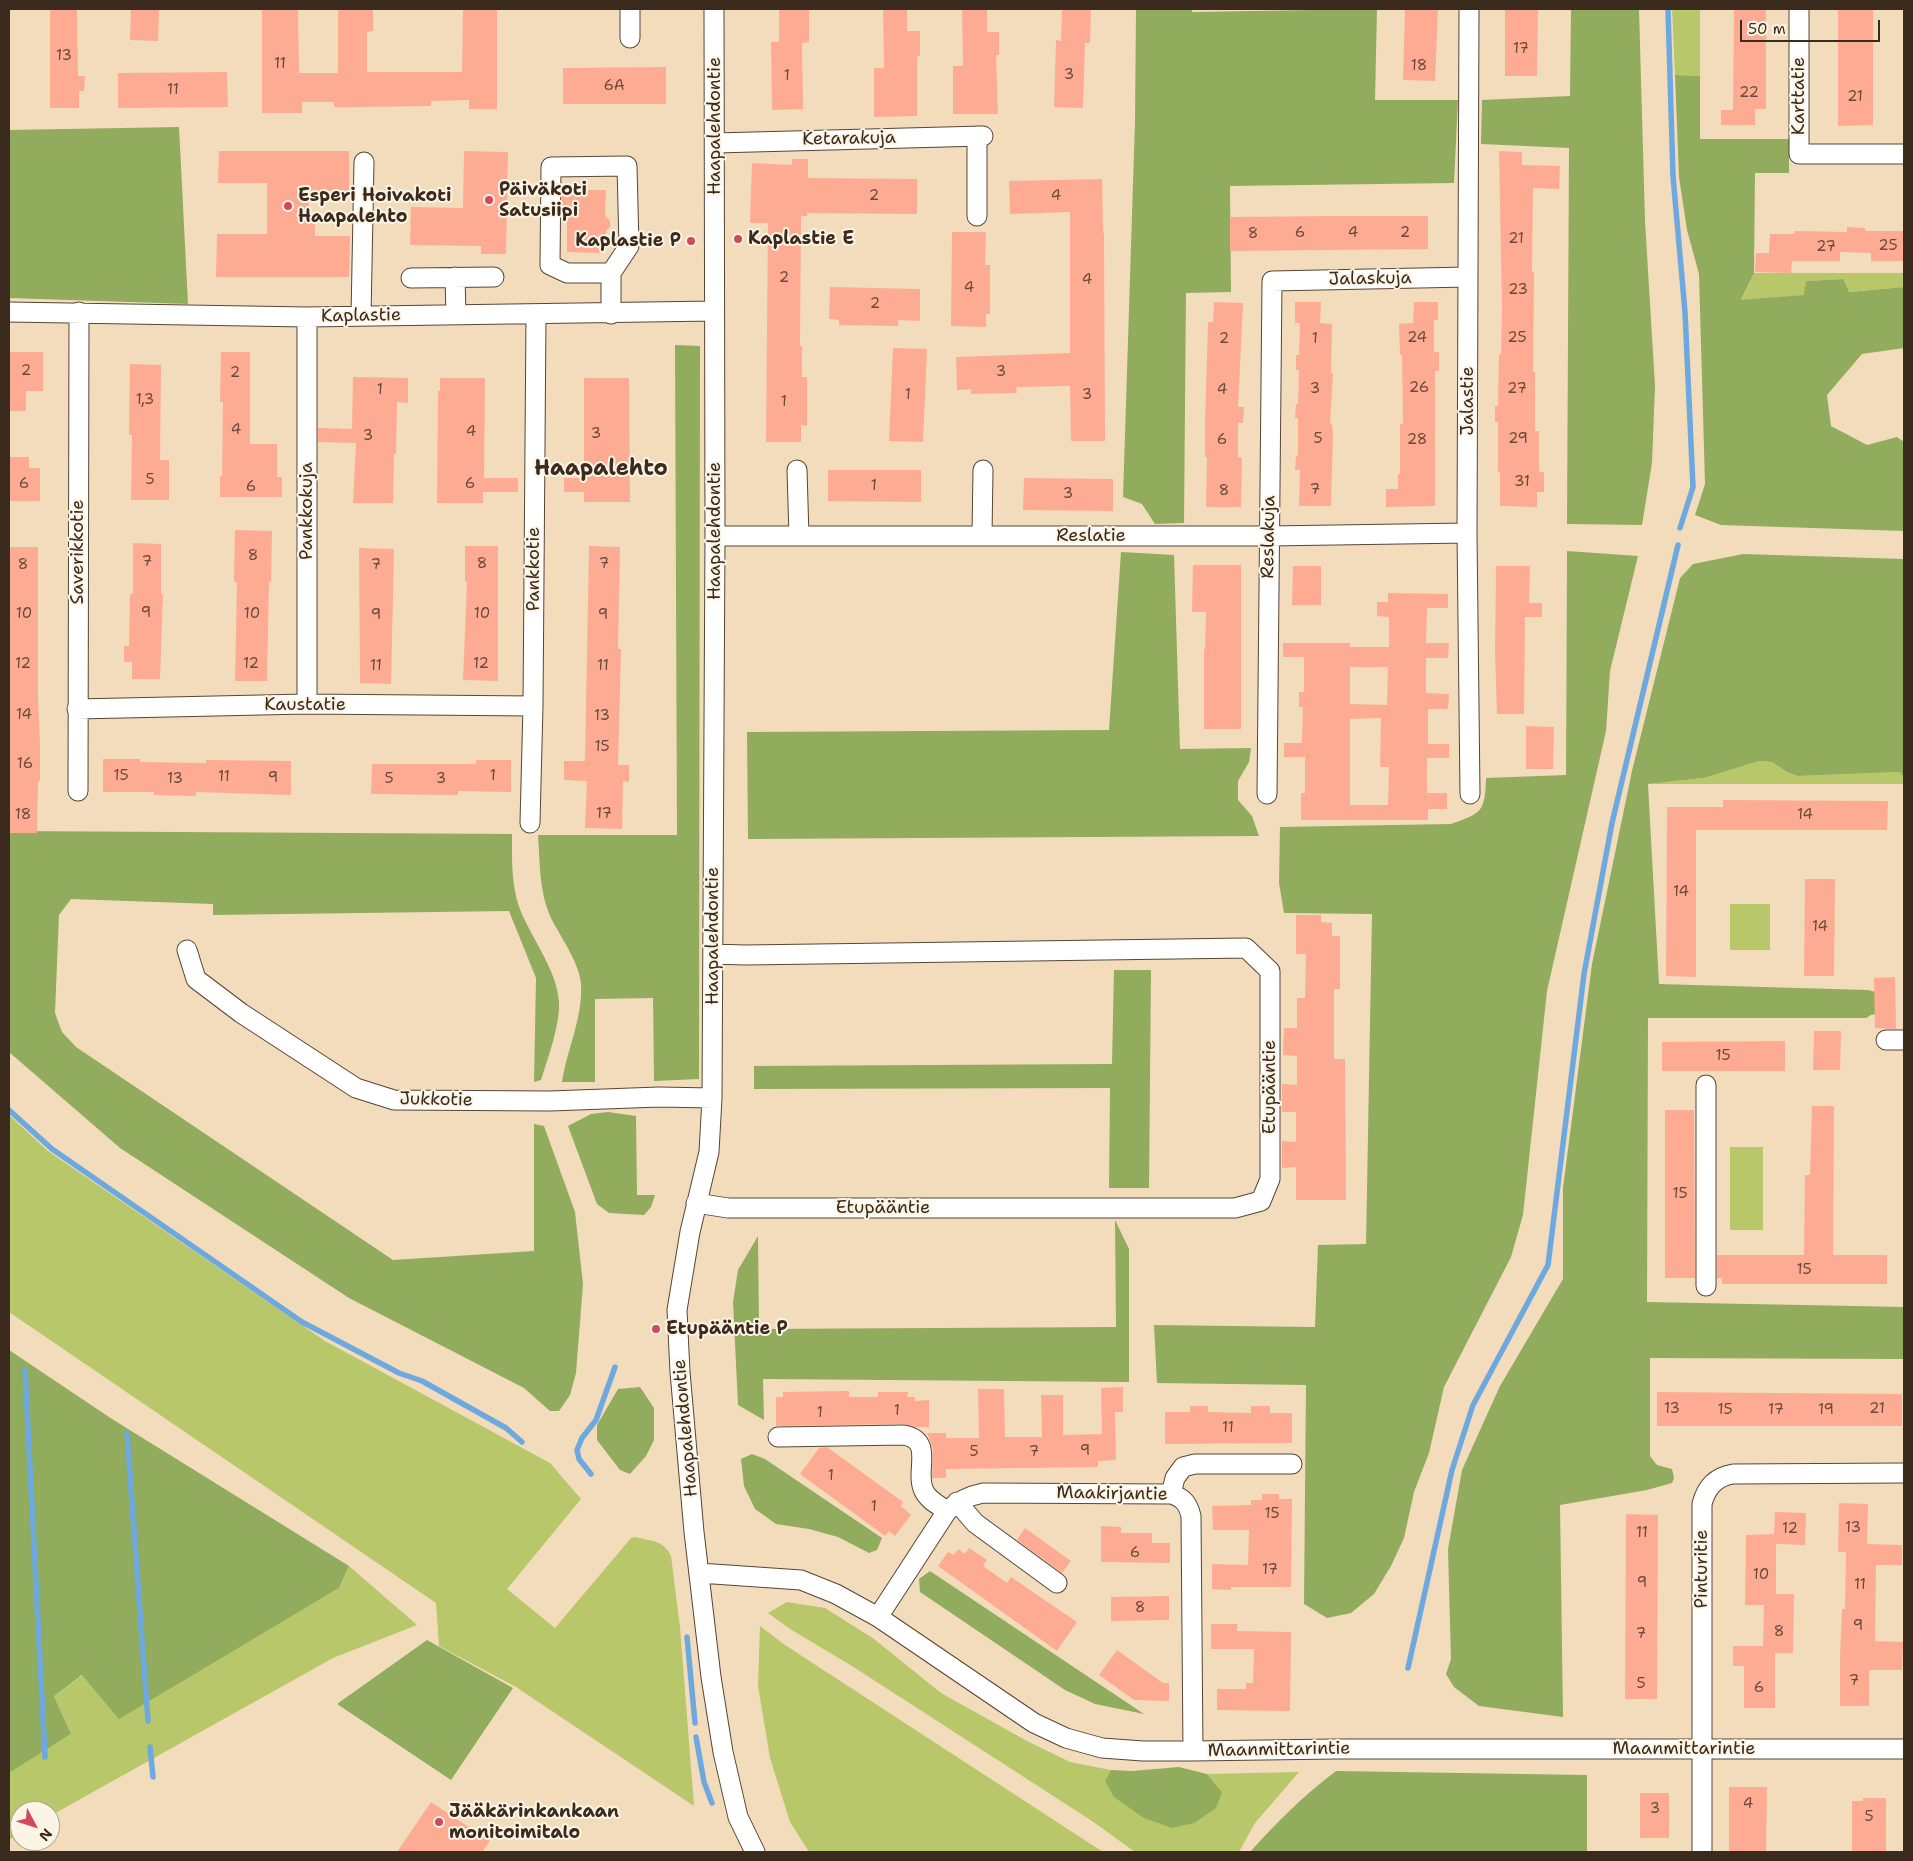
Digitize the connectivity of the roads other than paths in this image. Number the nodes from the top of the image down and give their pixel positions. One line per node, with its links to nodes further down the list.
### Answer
1 (630, 9): 5 (street)
2 (714, 9): 6 (street, Haapalehdontie)
3 (1469, 9): 13 (street, Jalastie)
4 (1800, 9): 7 (street, Karttatie)
5 (630, 38)
6 (715, 143): 9 (street, Ketarakuja); 16 (street, Haapalehdontie)
7 (1904, 154)
8 (364, 162): 22 (street)
9 (977, 216)
10 (611, 273): 10 (street); 20 (street)
11 (455, 277): 12 (street); 14 (street); 21 (street)
12 (494, 277)
13 (1468, 277): 15 (street, Jalaskuja); 26 (street, Jalastie)
14 (411, 278)
15 (1272, 281): 30 (street, Reslakuja)
16 (714, 311): 20 (street, Kaplastie); 27 (street, Haapalehdontie)
17 (9, 312): 18 (street, Kaplastie)
18 (79, 312): 23 (street, Kaplastie); 33 (street, Saverikkotie)
19 (536, 314): 20 (street, Kaplastie); 21 (street, Kaplastie); 32 (street, Pankkotie)
20 (611, 314)
21 (456, 315): 22 (street, Kaplastie)
22 (361, 316): 23 (street, Kaplastie)
23 (307, 317): 31 (street, Pankkokuja)
24 (797, 470): 28 (street)
25 (984, 470): 29 (street)
26 (1467, 533): 30 (street, Reslatie); 36 (street, Jalastie)
27 (715, 536): 28 (street, Reslatie); 39 (street, Haapalehdontie)
28 (799, 536): 29 (street, Reslatie)
29 (982, 536): 30 (street, Reslatie)
30 (1269, 536): 35 (street, Reslakuja)
31 (307, 704): 32 (street, Kaustatie); 33 (street, Kaustatie)
32 (533, 706): 37 (street, Pankkotie)
33 (77, 709): 34 (street, Saverikkotie)
34 (78, 791)
35 (1267, 794)
36 (1470, 794)
37 (530, 823)
38 (186, 950): 41 (street, Jukkotie)
39 (713, 954): 41 (street, Haapalehdontie); 42 (street, Etupääntie)
40 (1706, 1086): 43 (street)
41 (712, 1098): 42 (street, Haapalehdontie)
42 (696, 1203): 49 (street, Haapalehdontie)
43 (1706, 1286)
44 (778, 1437): 48 (street)
45 (1292, 1464): 47 (street)
46 (1904, 1473): 52 (street, Pinturitie)
47 (1172, 1494): 48 (street, Maakirjantie); 54 (street, Maakirjantie)
48 (952, 1507): 50 (street); 51 (street)
49 (699, 1573): 51 (street, Maanmittarintie); 55 (street, Haapalehdontie)
50 (1057, 1583)
51 (878, 1617): 54 (street, Maanmittarintie)
52 (1703, 1749): 53 (street, Maanmittarintie); 54 (street, Maanmittarintie); 56 (street, Pinturitie)
53 (1904, 1750)
54 (1193, 1751)
55 (754, 1852)
56 (1702, 1852)

